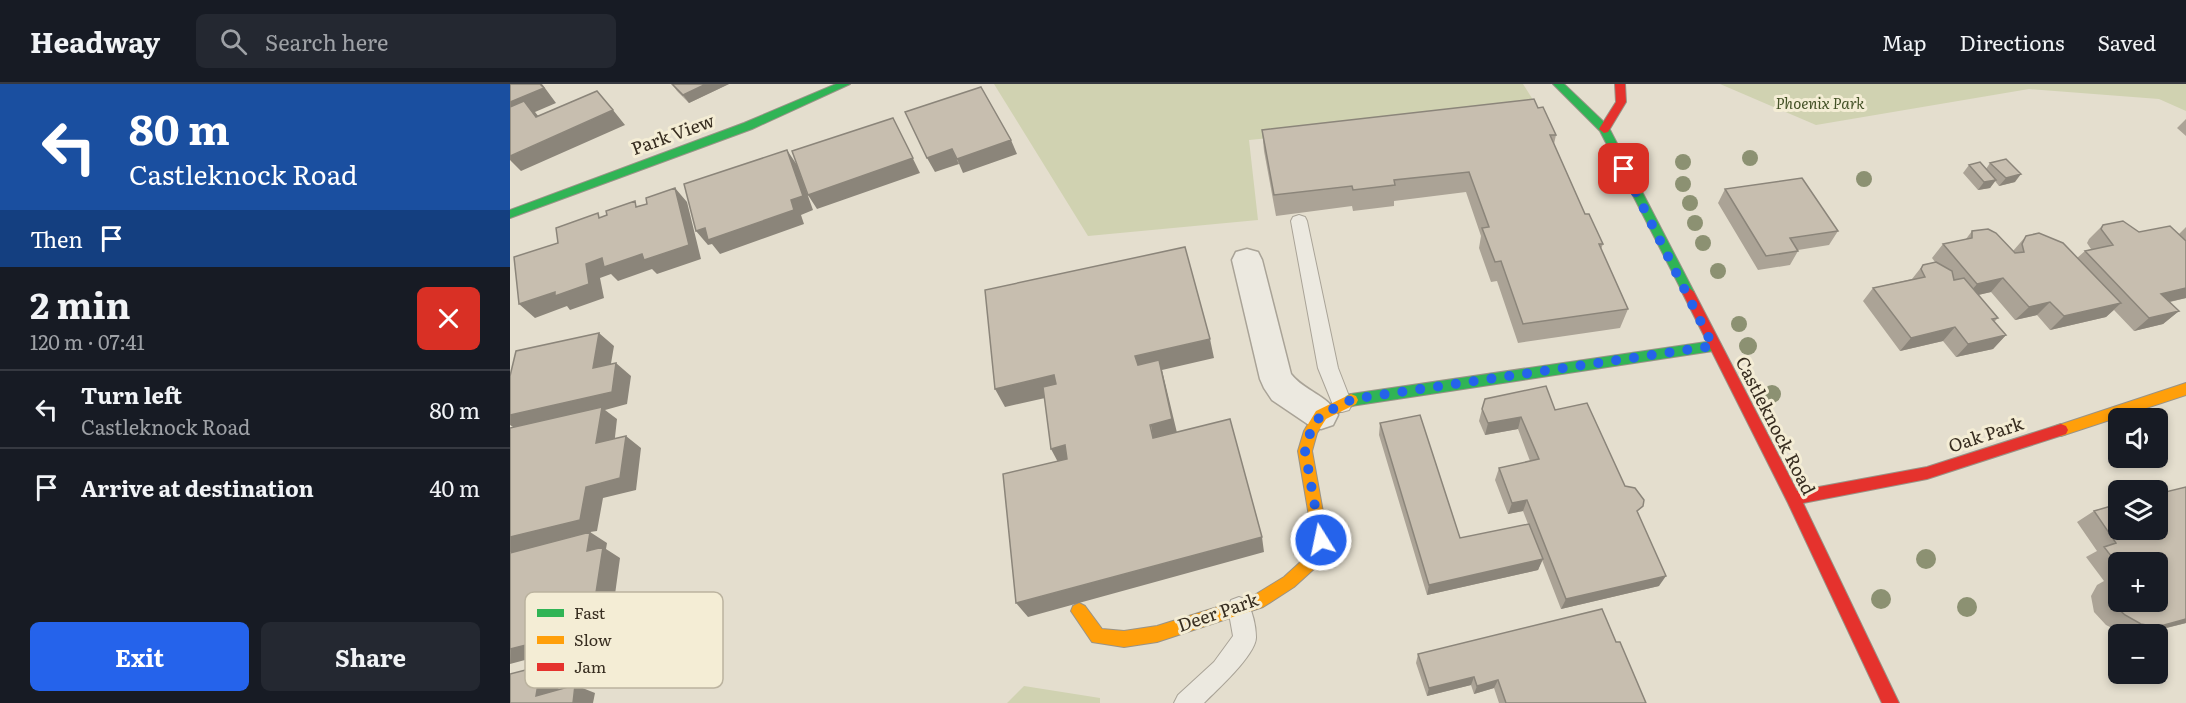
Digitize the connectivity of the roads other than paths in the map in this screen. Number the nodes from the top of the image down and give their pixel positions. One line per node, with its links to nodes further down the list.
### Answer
1 (846, 84): 5 (street, Park View)
2 (1558, 84): 4 (street, Castleknock Road)
3 (1620, 84): 4 (street)
4 (1604, 129): 8 (street, Castleknock Road)
5 (510, 214)
6 (1299, 221): 10 (lane)
7 (1247, 260): 10 (street)
8 (1713, 346): 10 (street); 11 (street, Castleknock Road)
9 (2186, 389): 11 (street, Oak Park)
10 (1332, 410): 12 (street, Deer Park)
11 (1793, 498): 15 (street, Castleknock Road)
12 (1239, 608): 13 (street, Deer Park); 14 (lane)
13 (1079, 612)
14 (1186, 703)
15 (1892, 703)

